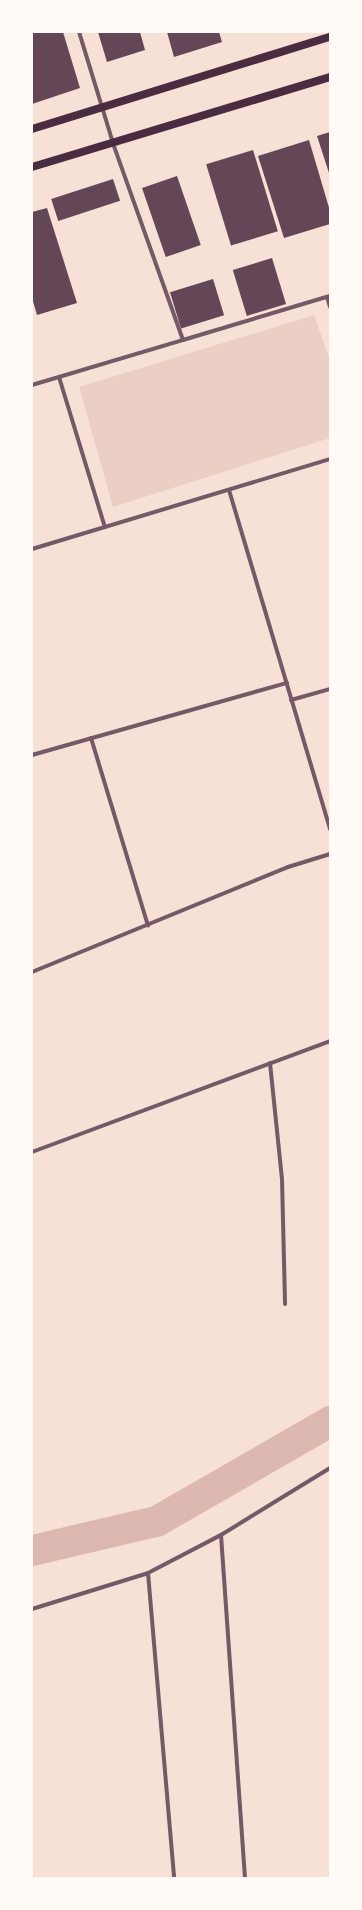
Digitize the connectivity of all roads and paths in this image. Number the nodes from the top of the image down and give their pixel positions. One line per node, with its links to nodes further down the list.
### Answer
1 (79, 32): 4 (street)
2 (330, 37): 4 (main road)
3 (330, 77): 6 (main road)
4 (102, 107): 5 (main road); 6 (street)
5 (32, 128)
6 (112, 143): 7 (main road); 10 (street)
7 (32, 167)
8 (329, 297): 9 (street); 10 (street)
9 (330, 307)
10 (183, 340): 11 (street)
11 (59, 377): 12 (street); 15 (street)
12 (32, 385)
13 (330, 459): 14 (street)
14 (229, 490): 15 (street); 17 (street)
15 (105, 527): 16 (street)
16 (32, 549)
17 (287, 683): 19 (street); 20 (street)
18 (330, 689): 19 (street)
19 (291, 700): 22 (street)
20 (91, 738): 21 (street); 24 (street)
21 (32, 755)
22 (330, 829)
23 (330, 854): 24 (street)
24 (148, 926): 25 (street)
25 (32, 972)
26 (330, 1041): 27 (street)
27 (270, 1063): 28 (street); 29 (street)
28 (32, 1152)
29 (285, 1304)
30 (330, 1468): 31 (street)
31 (221, 1535): 32 (street); 35 (street)
32 (148, 1573): 33 (street); 34 (street)
33 (32, 1608)
34 (174, 1878)
35 (245, 1878)

